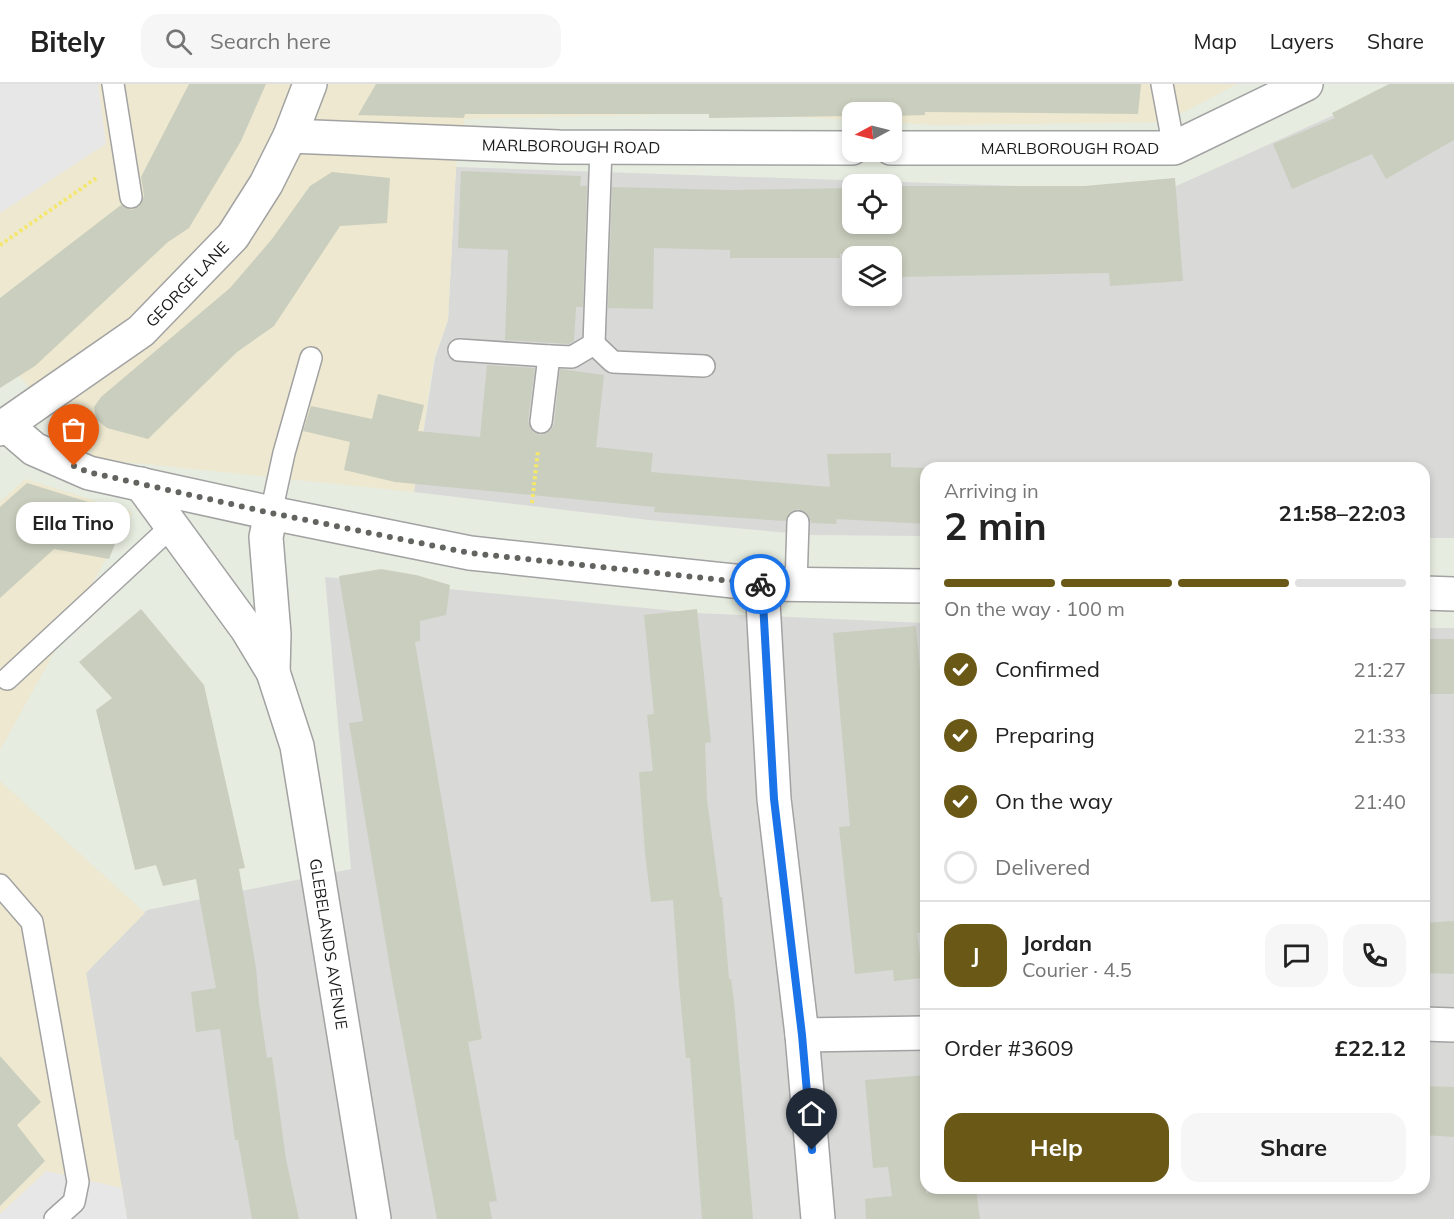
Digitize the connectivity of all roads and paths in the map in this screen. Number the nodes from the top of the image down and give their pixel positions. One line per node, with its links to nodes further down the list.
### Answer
1 (113, 84): 10 (lane)
2 (310, 84): 5 (street, GEORGE LANE)
3 (1162, 84): 9 (lane)
4 (1306, 84): 9 (street, MARLBOROUGH ROAD)
5 (290, 136): 6 (street, MARLBOROUGH ROAD); 19 (street, GEORGE LANE)
6 (601, 148): 7 (street, MARLBOROUGH ROAD); 13 (lane)
7 (842, 148)
8 (902, 148): 9 (street, MARLBOROUGH ROAD)
9 (1174, 148)
10 (124, 159): 11 (lane); 12 (path)
11 (131, 197)
12 (0, 244)
13 (594, 345): 15 (lane); 17 (lane)
14 (459, 350): 15 (lane)
15 (549, 356): 18 (lane)
16 (311, 357): 22 (lane)
17 (704, 366)
18 (541, 422): 21 (path)
19 (3, 427): 20 (street)
20 (141, 484): 22 (street); 24 (street, GLEBELANDS AVENUE)
21 (532, 503)
22 (271, 513): 25 (street); 30 (street, GLEBELANDS AVENUE)
23 (798, 522): 26 (lane)
24 (173, 525): 30 (street, GLEBELANDS AVENUE); 31 (lane)
25 (762, 584): 26 (street); 36 (street)
26 (796, 585): 27 (street)
27 (920, 586)
28 (1430, 593): 29 (street)
29 (1454, 594)
30 (273, 672): 38 (street, GLEBELANDS AVENUE)
31 (7, 679)
32 (0, 885): 37 (lane)
33 (1430, 1024): 34 (street)
34 (1454, 1025)
35 (920, 1033): 36 (street)
36 (802, 1035): 39 (street)
37 (55, 1219)
38 (374, 1219)
39 (818, 1219)

